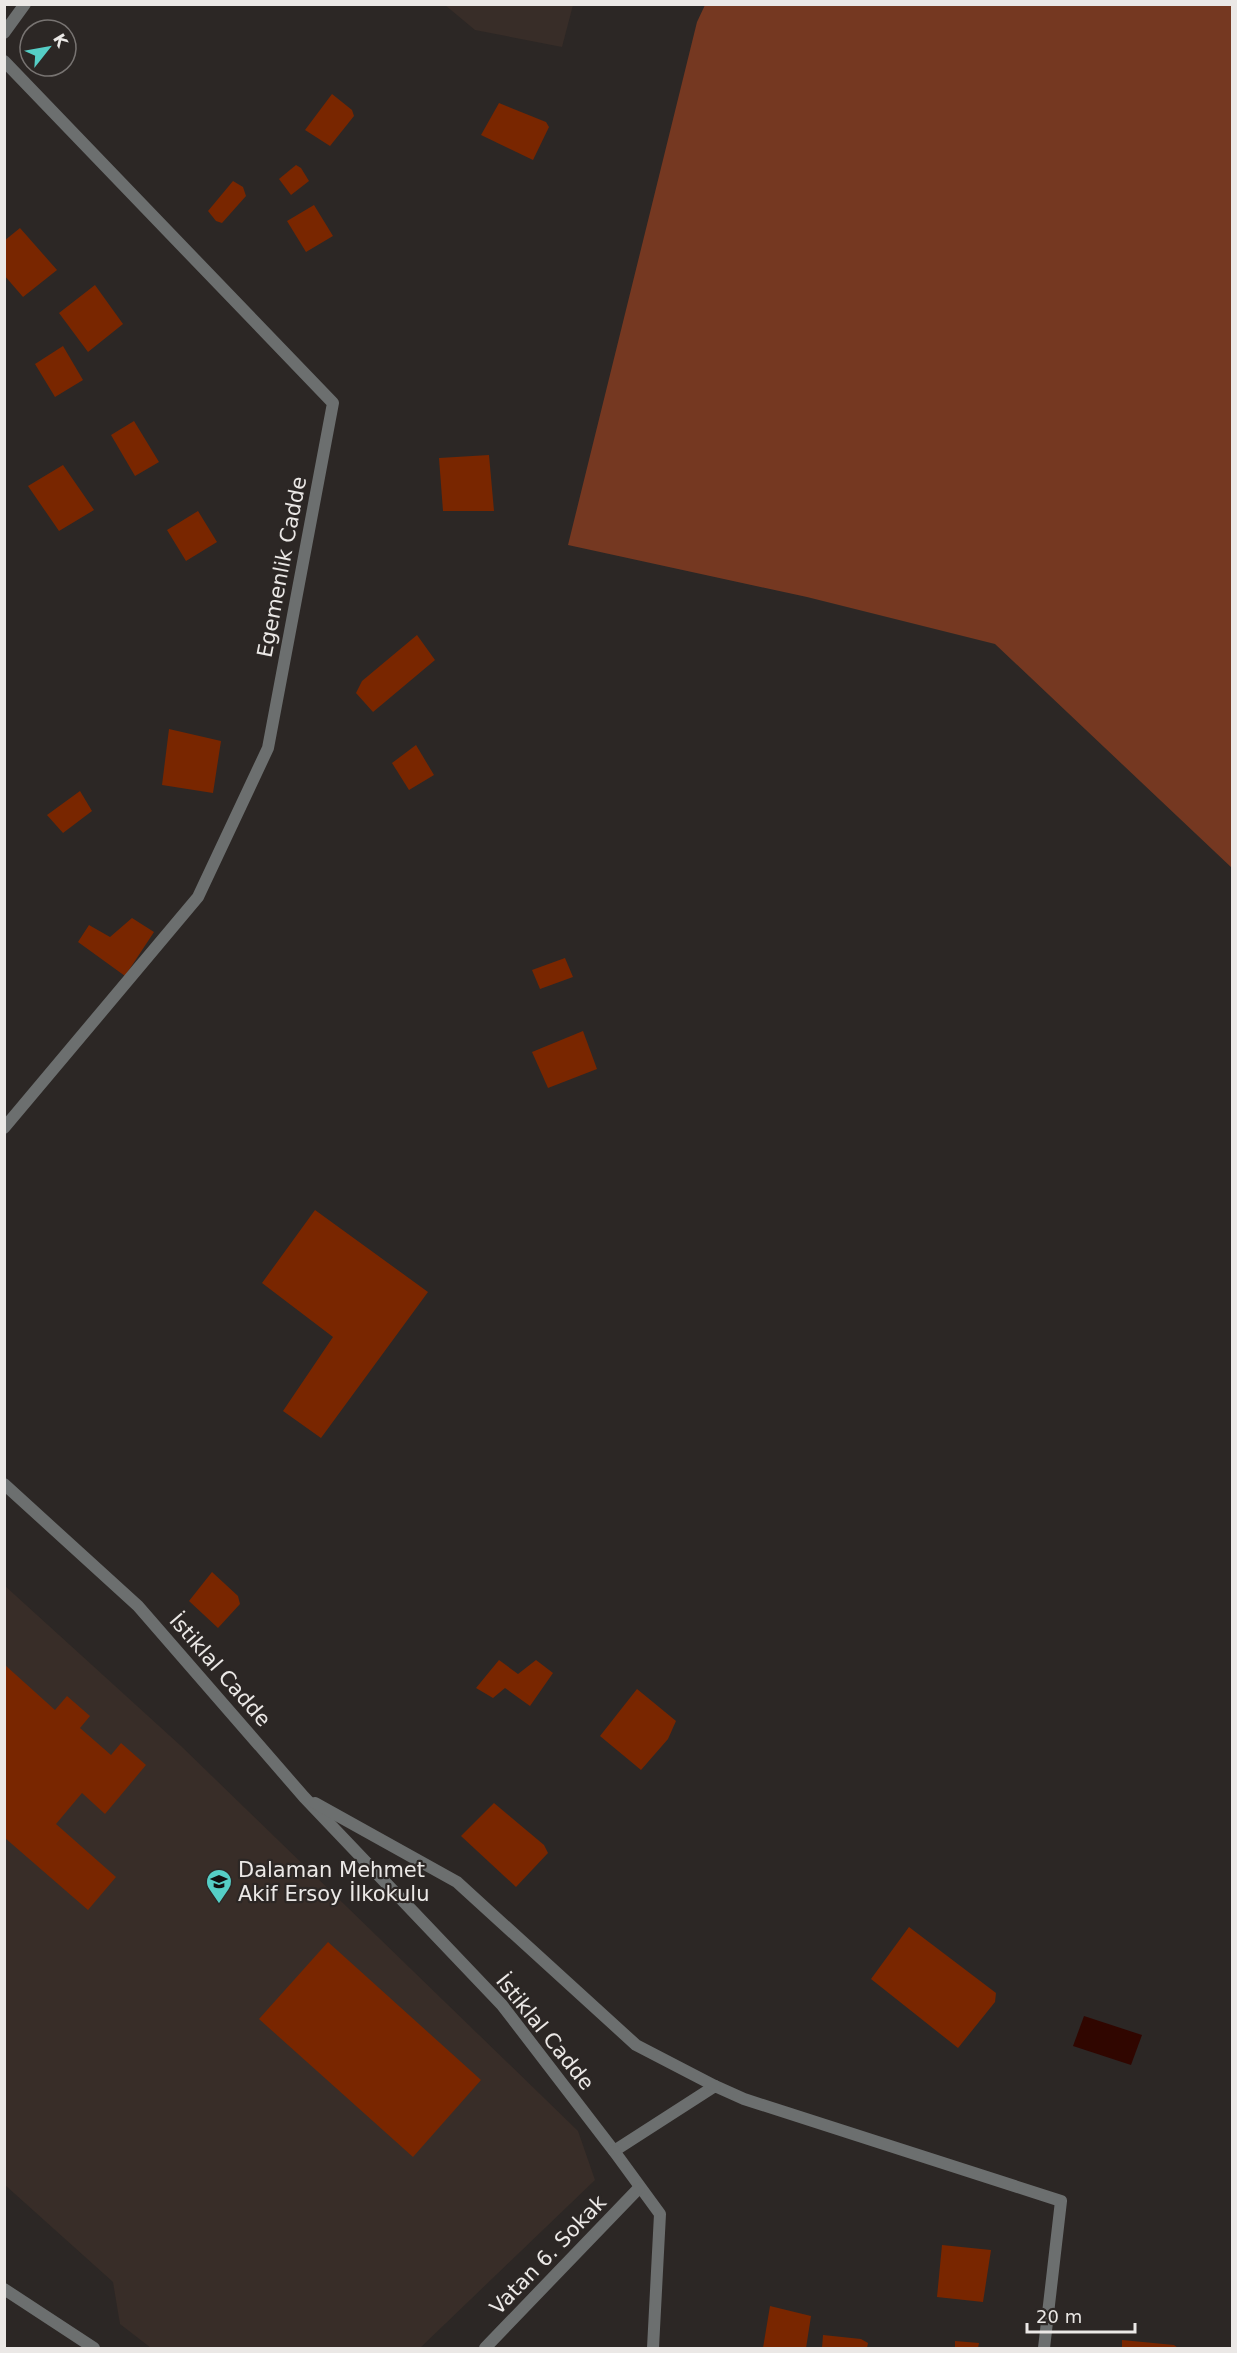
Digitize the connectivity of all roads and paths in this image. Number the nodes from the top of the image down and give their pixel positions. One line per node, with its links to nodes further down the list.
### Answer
1 (25, 4): 2 (street)
2 (4, 33)
3 (4, 61): 4 (street, Egemenlik Cadde)
4 (4, 1128)
5 (4, 1484): 6 (street, İstiklal Cadde)
6 (304, 1797): 7 (street); 8 (street, İstiklal Cadde)
7 (715, 2086): 8 (street); 14 (street)
8 (614, 2151): 9 (street, İstiklal Cadde)
9 (639, 2188): 12 (street, Vatan 6. Sokak); 13 (street, İstiklal Cadde)
10 (4, 2289): 11 (street)
11 (94, 2349)
12 (485, 2349)
13 (653, 2349)
14 (1044, 2349)

